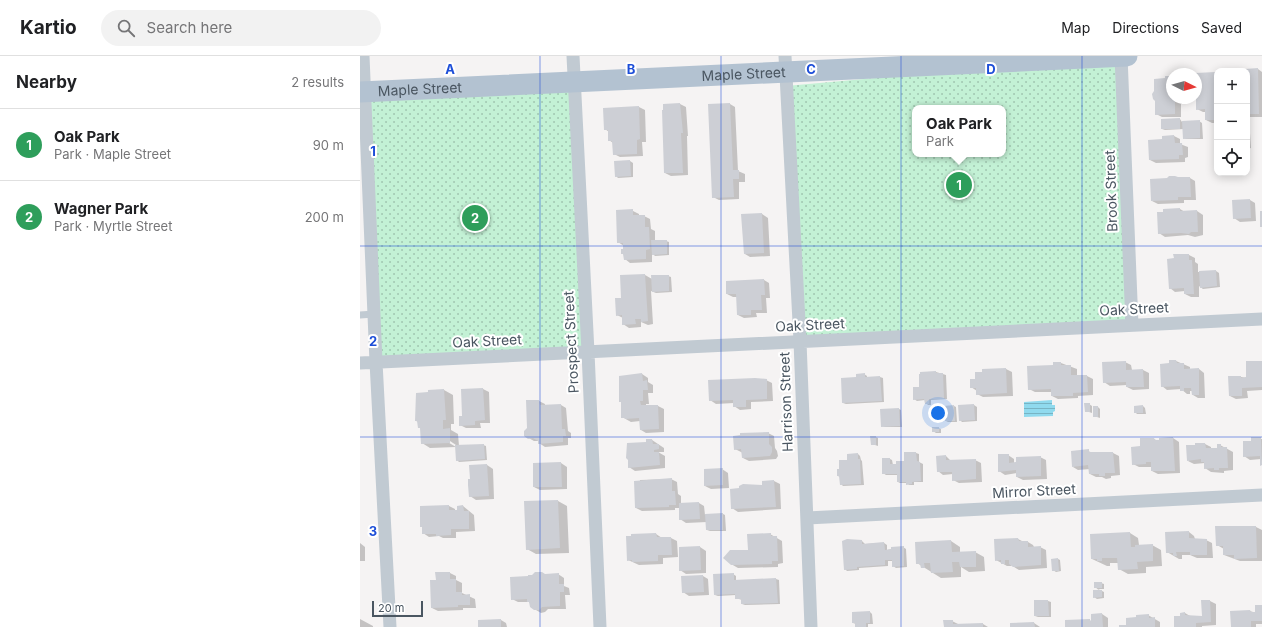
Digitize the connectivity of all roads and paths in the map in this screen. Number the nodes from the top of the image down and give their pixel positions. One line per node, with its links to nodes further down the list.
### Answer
1 (364, 56): 7 (street)
2 (573, 56): 6 (street, Prospect Street)
3 (1121, 56): 4 (main road, Maple Street); 5 (main road, Maple Street); 11 (street, Brook Street)
4 (1127, 56)
5 (785, 64): 6 (main road, Maple Street); 12 (street, Harrison Street)
6 (575, 82): 7 (main road, Maple Street); 13 (street, Prospect Street)
7 (362, 92): 8 (street)
8 (374, 314): 9 (lane); 14 (street)
9 (360, 315)
10 (1262, 319): 11 (street, Oak Street)
11 (1132, 325): 12 (street, Oak Street)
12 (800, 341): 13 (street, Oak Street); 17 (street, Harrison Street)
13 (588, 352): 14 (street, Oak Street); 19 (street, Prospect Street)
14 (376, 362): 15 (street, Oak Street); 18 (street)
15 (360, 363)
16 (1262, 495): 17 (street, Mirror Street)
17 (807, 518): 20 (street, Harrison Street)
18 (390, 627)
19 (600, 627)
20 (811, 627)

